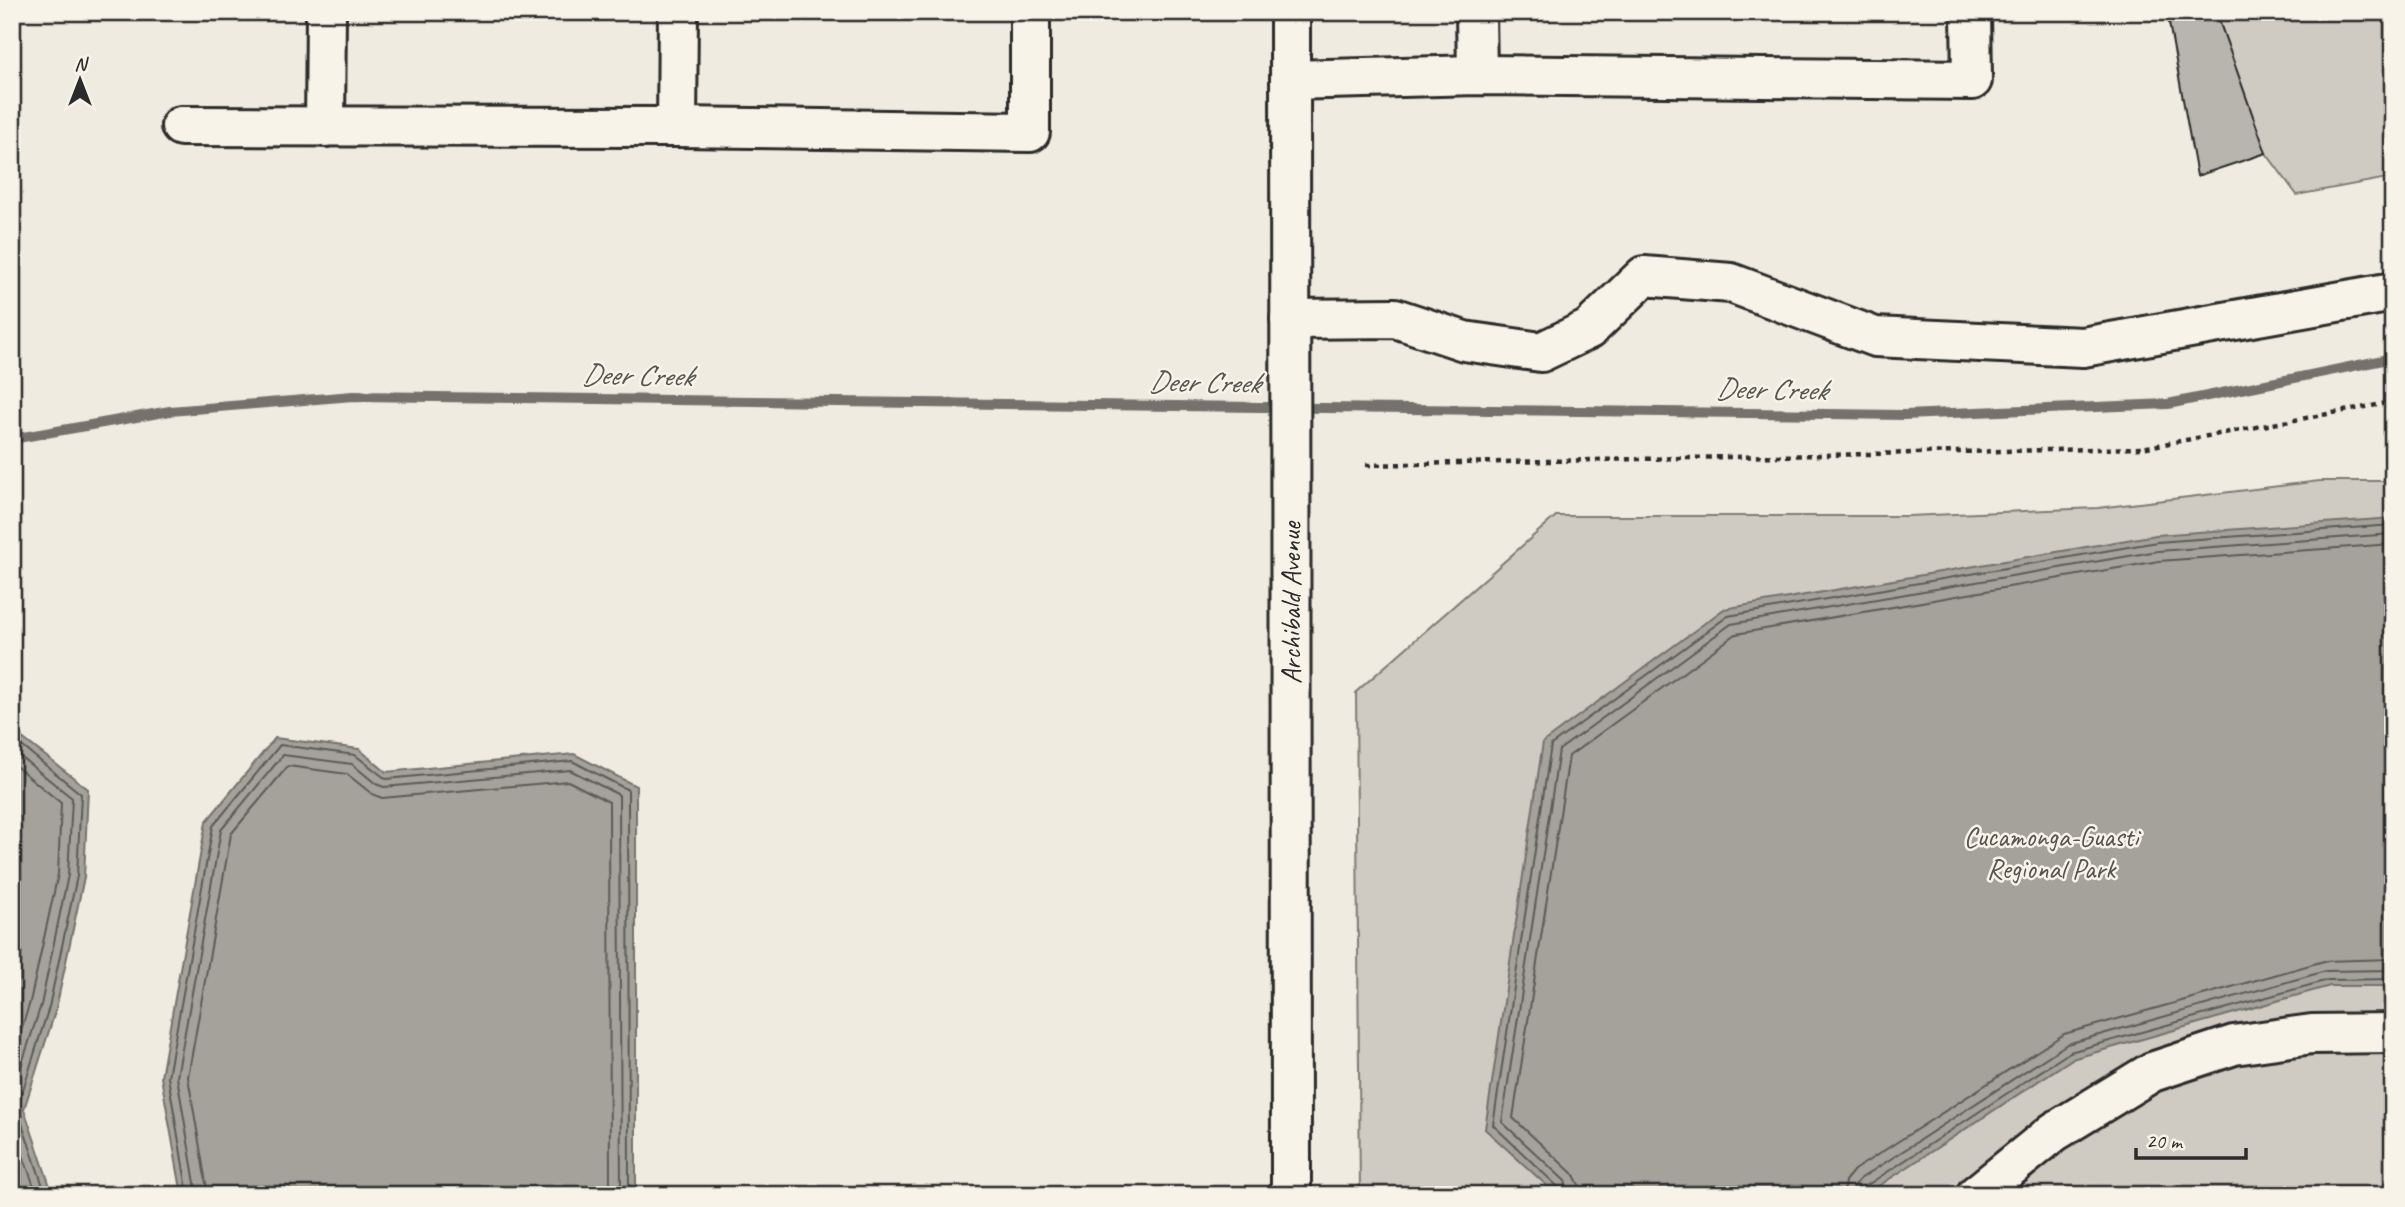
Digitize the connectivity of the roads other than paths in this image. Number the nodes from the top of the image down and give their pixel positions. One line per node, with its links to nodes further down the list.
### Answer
1 (327, 12): 10 (main road)
2 (678, 12): 11 (main road)
3 (1030, 12): 11 (main road)
4 (1290, 12): 8 (main road, Archibald Avenue)
5 (1476, 12): 7 (main road)
6 (1972, 12): 7 (main road)
7 (1477, 75): 8 (main road)
8 (1290, 80): 13 (main road, Archibald Avenue)
9 (181, 126): 10 (main road)
10 (326, 127): 11 (main road)
11 (677, 127)
12 (2393, 292): 13 (main road)
13 (1290, 319): 15 (main road, Archibald Avenue)
14 (2393, 1033): 16 (main road)
15 (1291, 1195)
16 (1976, 1195)

